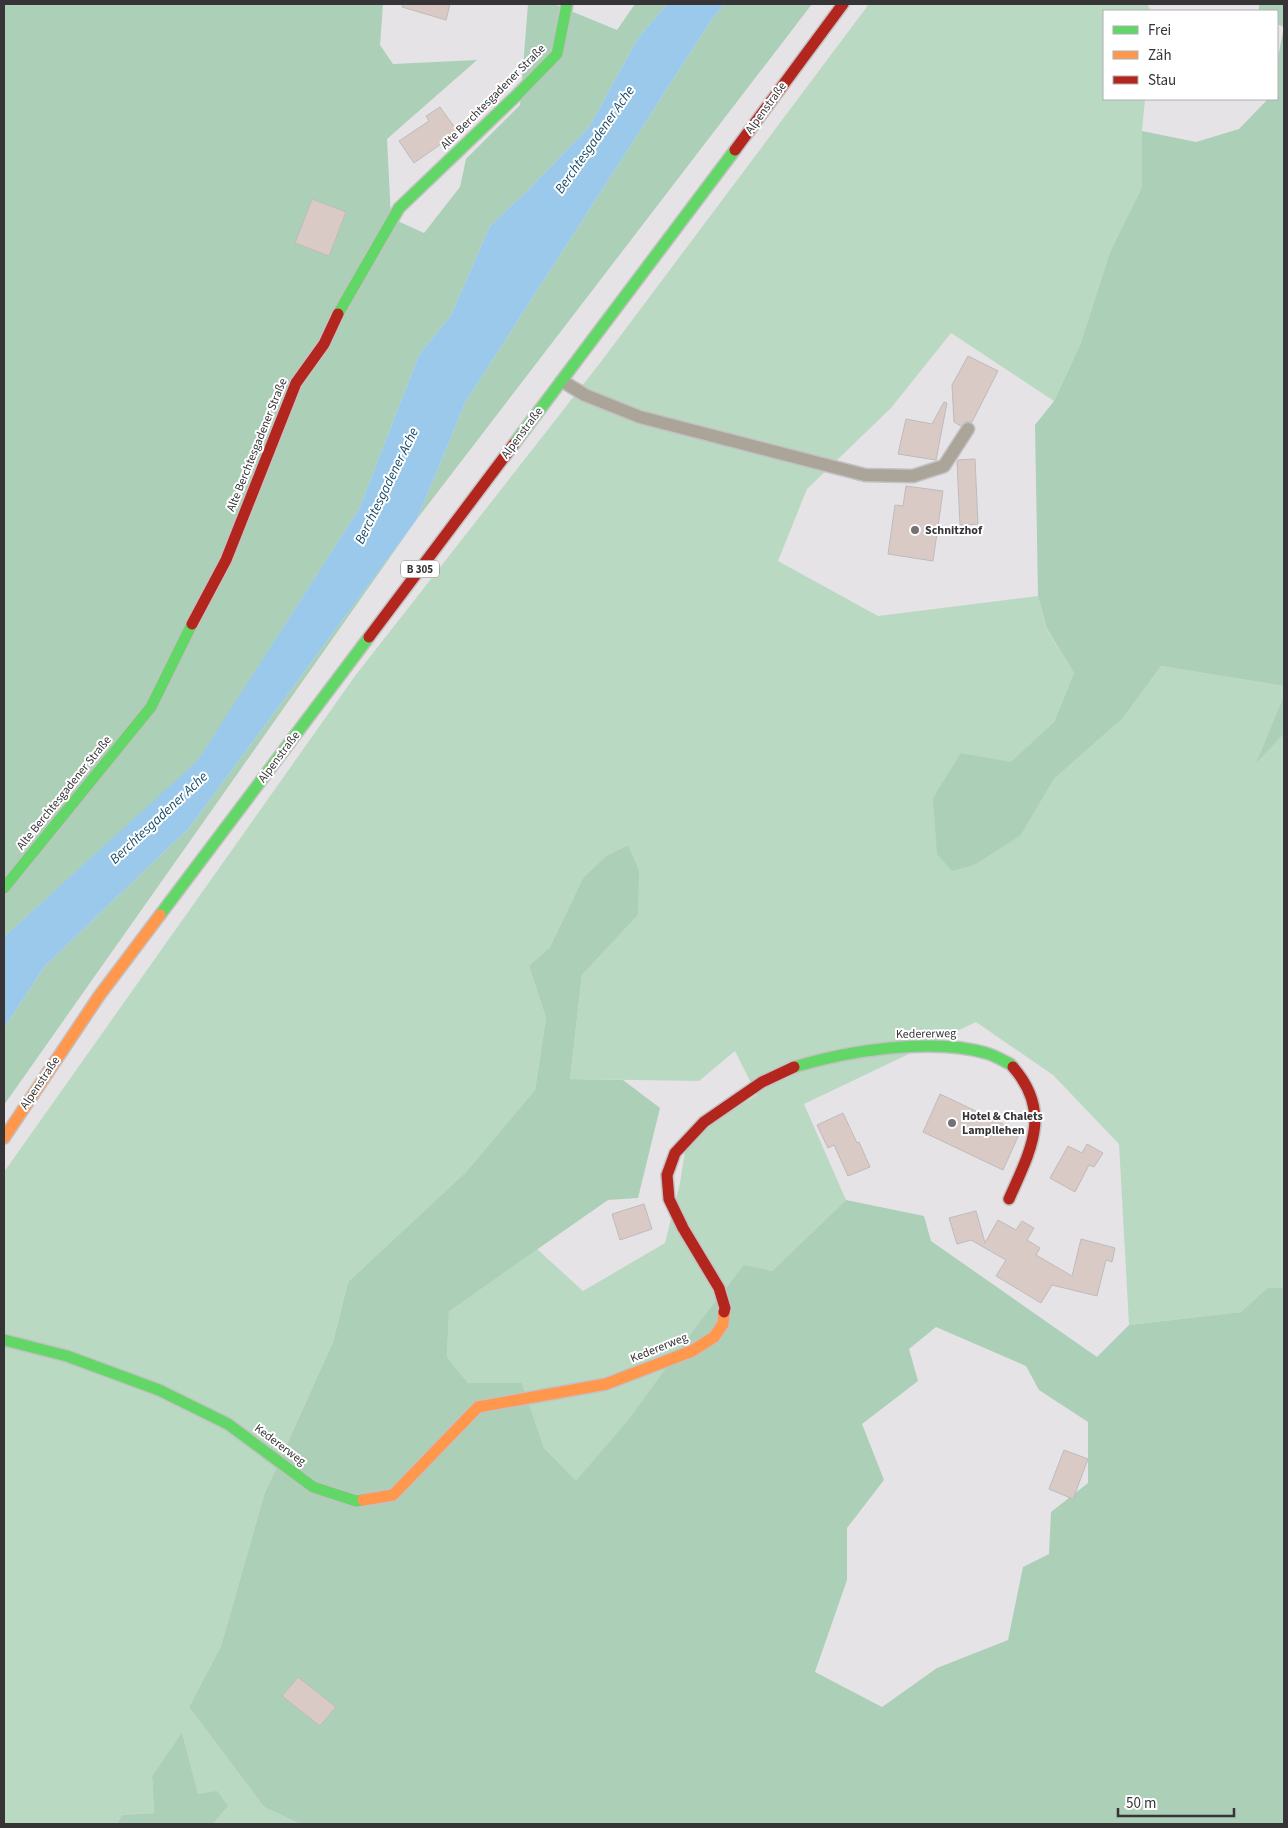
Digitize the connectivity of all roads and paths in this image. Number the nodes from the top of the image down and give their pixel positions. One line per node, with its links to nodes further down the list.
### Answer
1 (567, 4): 5 (street, Alte Berchtesgadener Straße)
2 (843, 4): 3 (street, Alpenstraße / B 305)
3 (562, 381): 4 (street); 6 (street, Alpenstraße / B 305)
4 (968, 429)
5 (4, 888)
6 (4, 1138)
7 (1009, 1200): 8 (street, Kedererweg)
8 (4, 1340)

